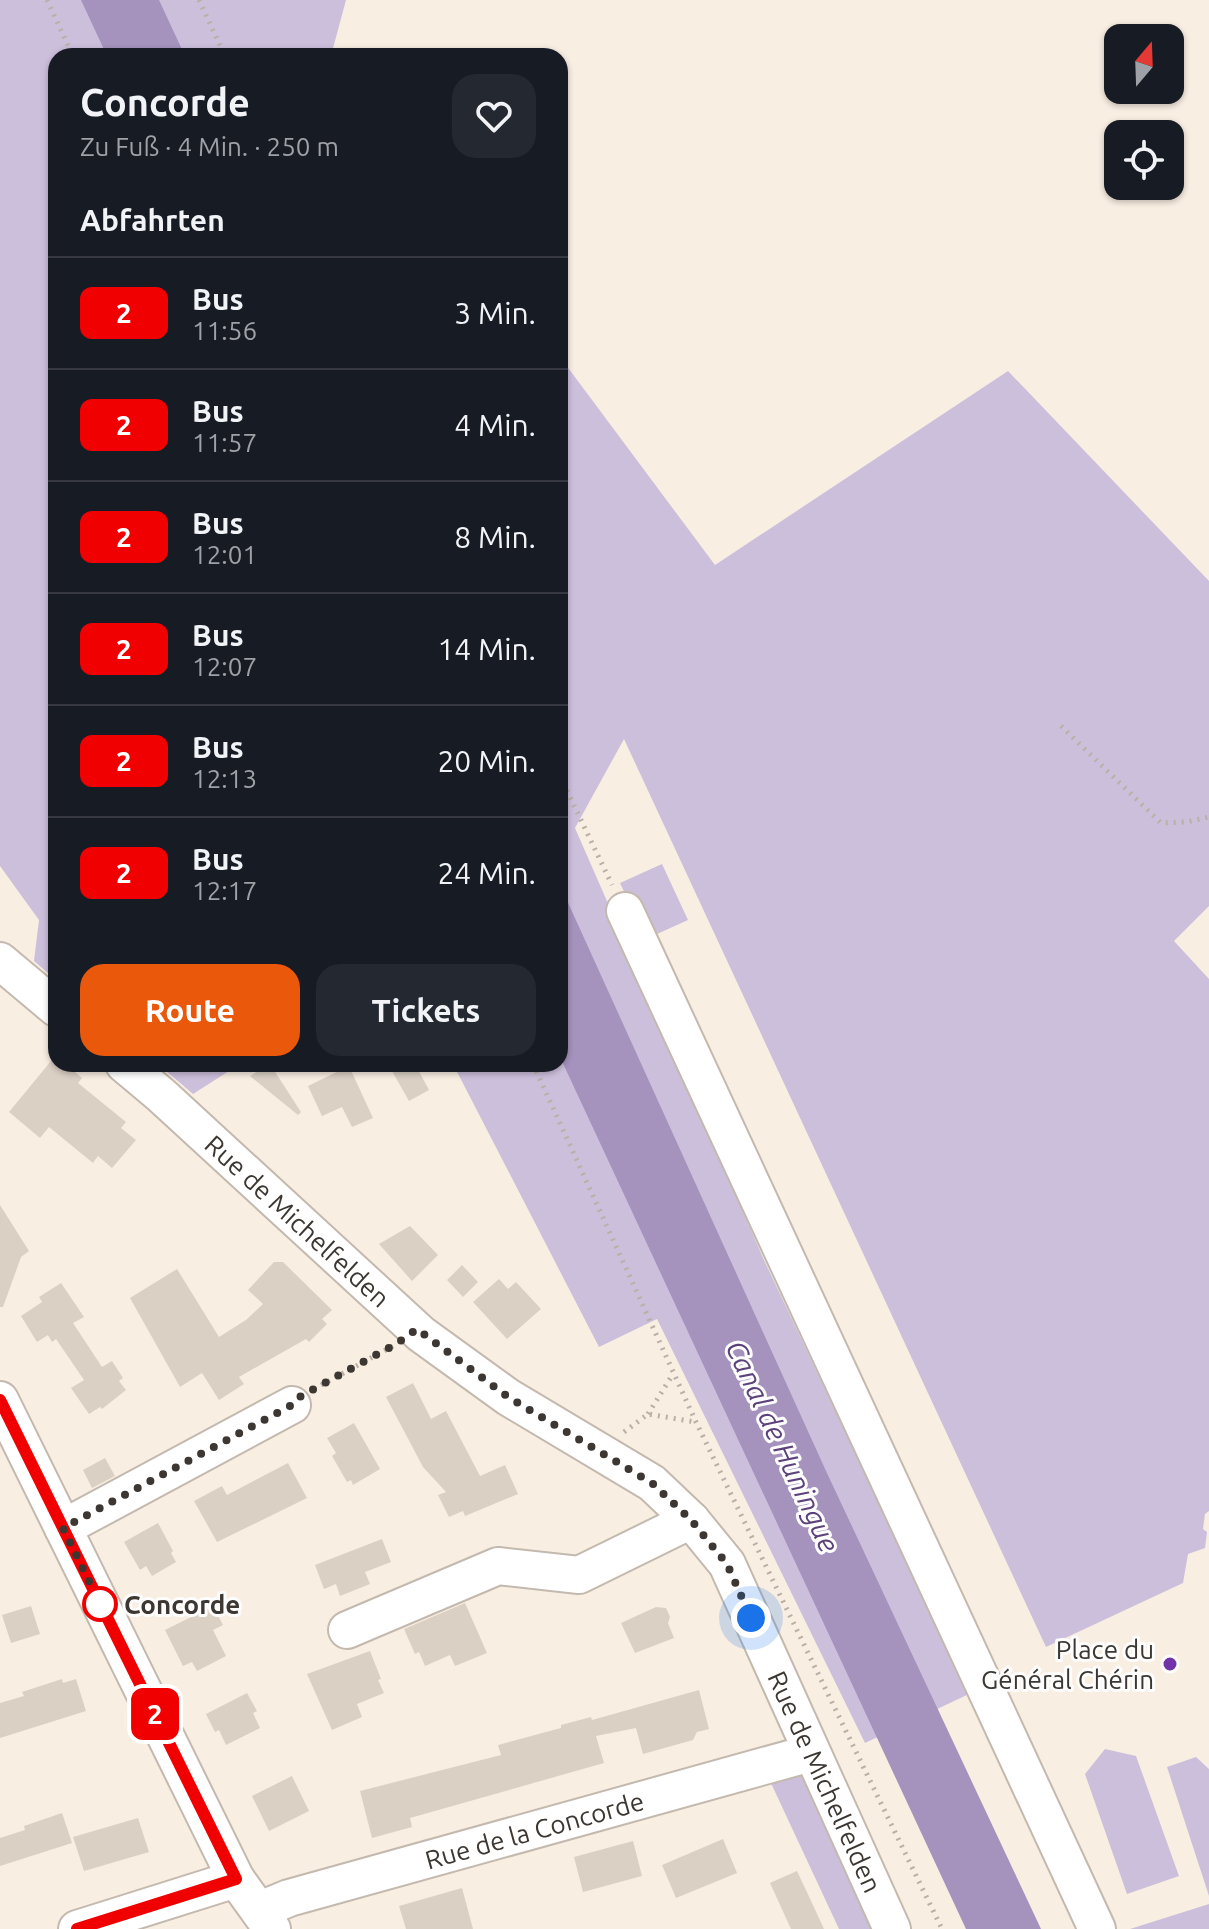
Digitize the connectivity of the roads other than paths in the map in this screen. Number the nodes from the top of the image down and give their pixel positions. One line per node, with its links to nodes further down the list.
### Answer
1 (625, 911): 16 (street)
2 (0, 961): 3 (street)
3 (48, 1001)
4 (134, 1072): 8 (street, Rue de Michelfelden)
5 (0, 1400): 7 (street)
6 (292, 1405): 9 (street)
7 (12, 1455): 9 (street)
8 (691, 1520): 10 (street); 11 (street, Rue de Michelfelden)
9 (63, 1528): 12 (street)
10 (347, 1630)
11 (811, 1753): 13 (street, Rue de la Concorde); 15 (street, Rue de Michelfelden)
12 (236, 1879): 13 (street); 14 (street)
13 (266, 1919)
14 (77, 1929)
15 (892, 1929)
16 (1097, 1929)

